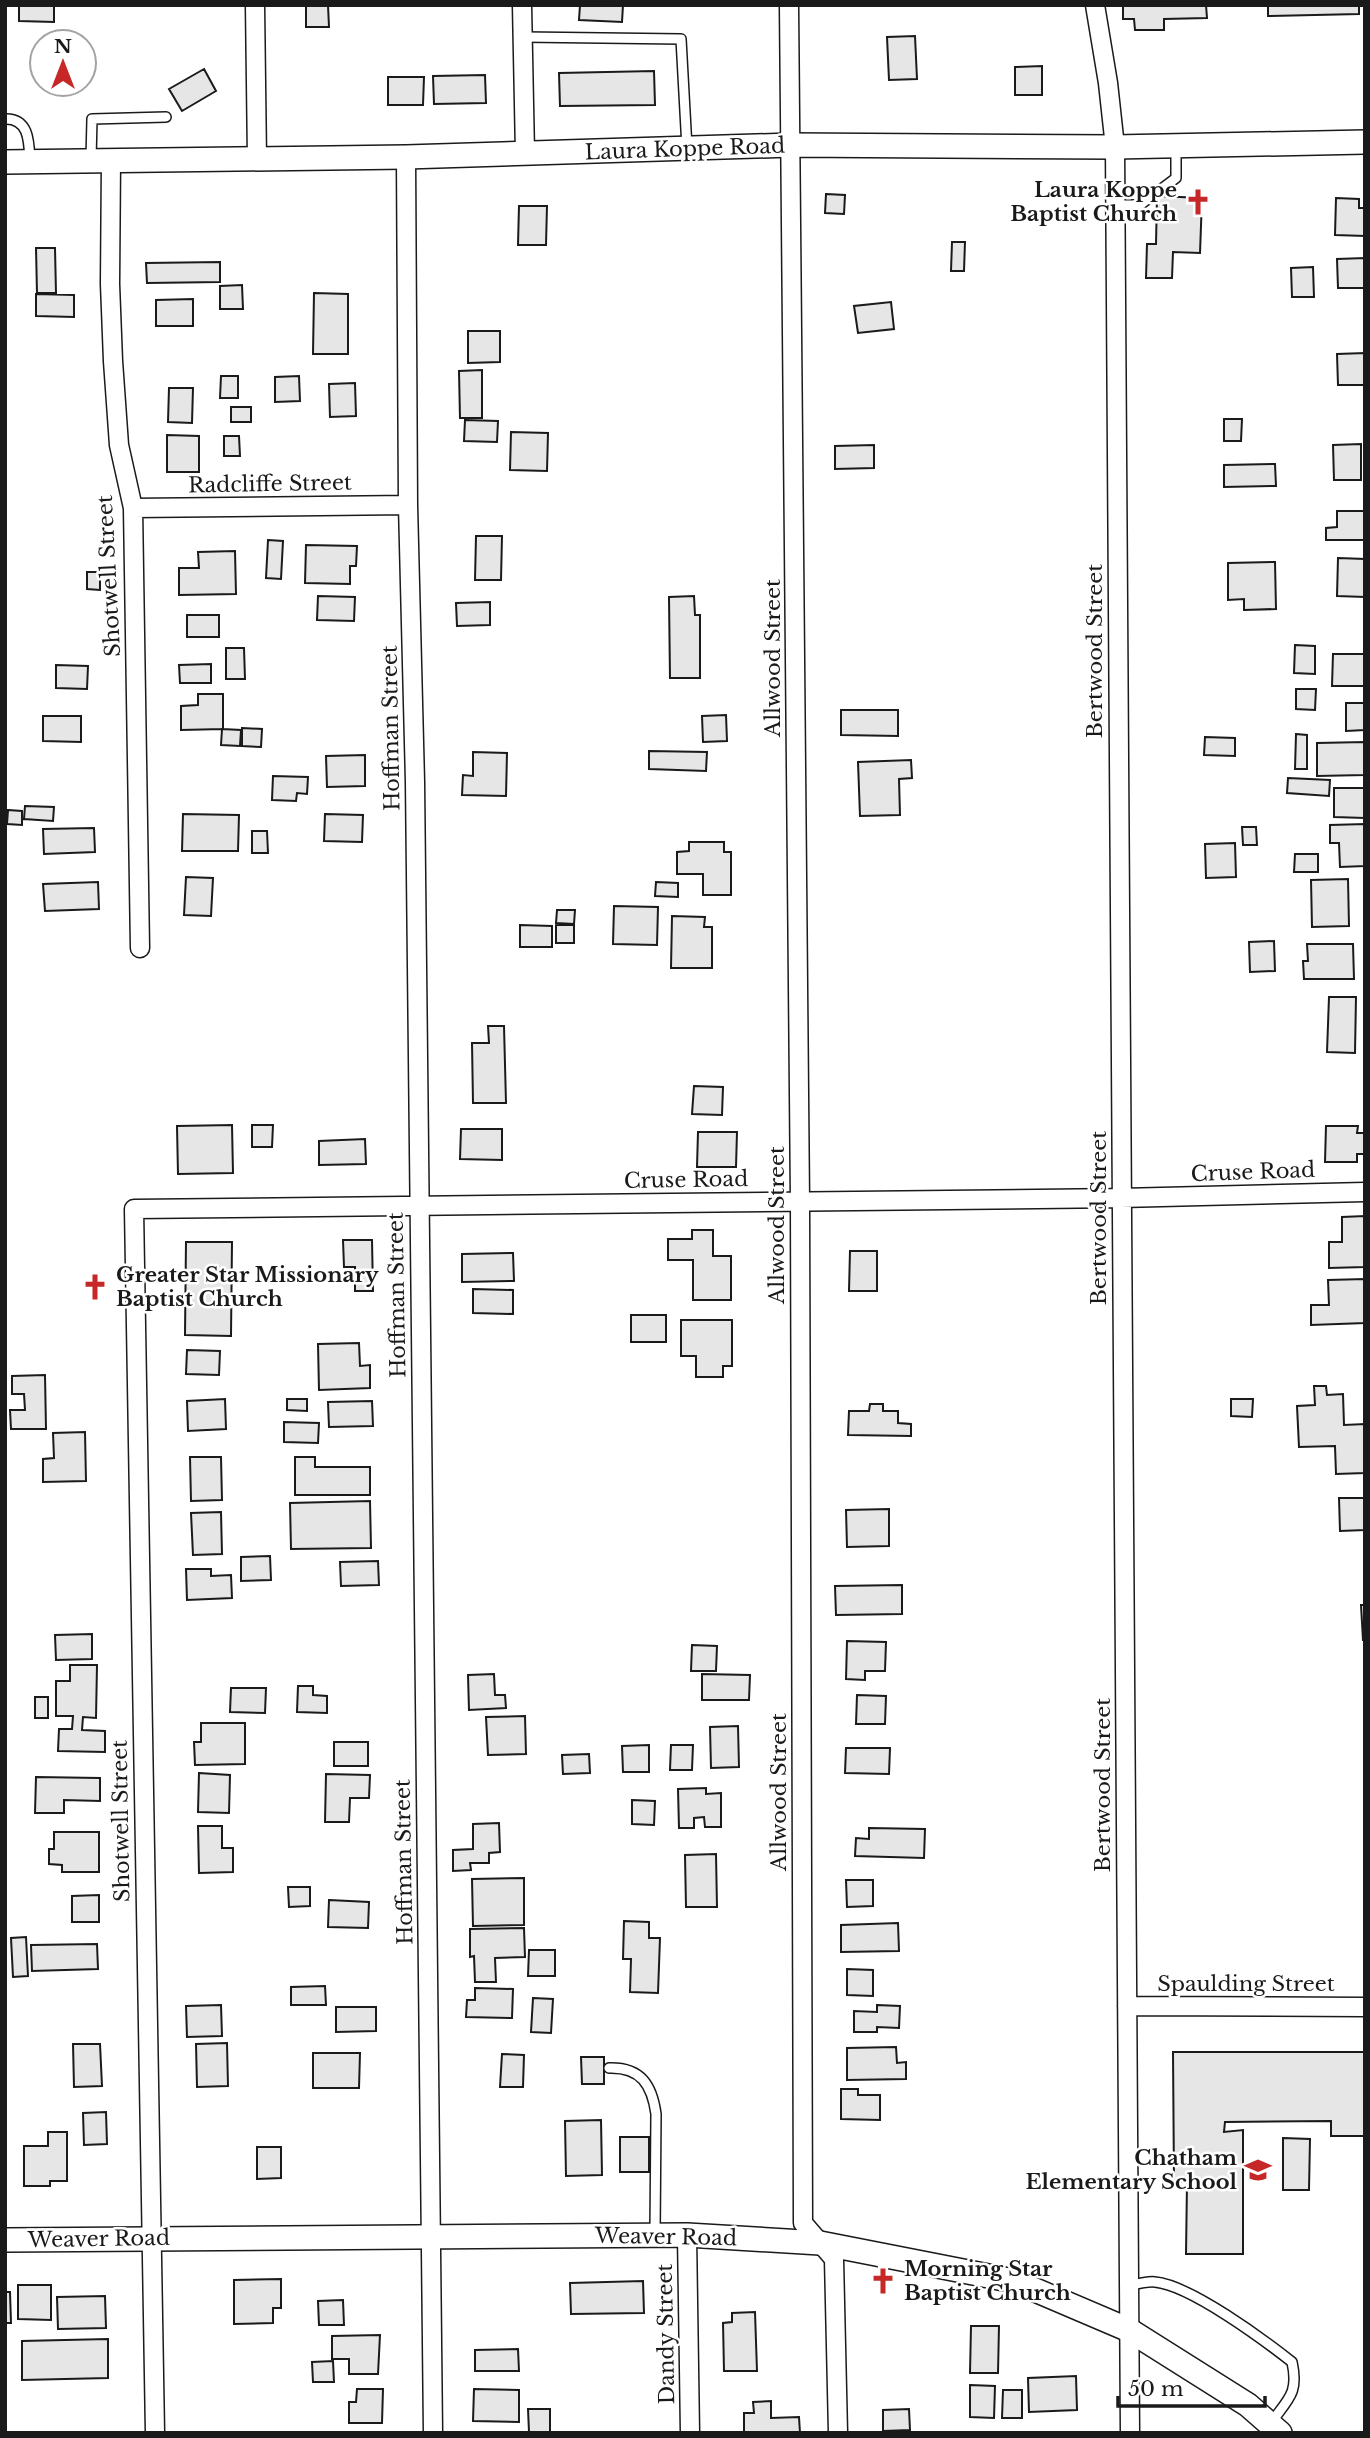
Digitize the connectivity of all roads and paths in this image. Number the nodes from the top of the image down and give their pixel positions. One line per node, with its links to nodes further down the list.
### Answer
1 (255, 5): 15 (street)
2 (522, 5): 5 (street)
3 (789, 5): 9 (street, Allwood Street)
4 (1096, 5): 11 (street, Bertwood Street)
5 (523, 37): 12 (lane); 13 (street)
6 (166, 117): 16 (lane)
7 (5, 119): 18 (lane)
8 (1365, 142): 10 (street, Laura Koppe Road)
9 (791, 145): 11 (street, Laura Koppe Road); 12 (street, Laura Koppe Road); 25 (street, Allwood Street)
10 (1176, 145): 11 (street, Laura Koppe Road); 19 (lane)
11 (1115, 147): 19 (street, Bertwood Street)
12 (687, 148): 13 (street, Laura Koppe Road)
13 (524, 154): 14 (street, Laura Koppe Road)
14 (406, 157): 15 (street, Laura Koppe Road); 20 (street, Hoffman Street)
15 (257, 159): 16 (street, Laura Koppe Road)
16 (101, 161): 18 (street, Laura Koppe Road); 21 (street, Shotwell Street)
17 (5, 162): 18 (street, Laura Koppe Road)
18 (30, 162)
19 (1115, 205): 24 (street, Bertwood Street)
20 (408, 505): 21 (street, Radcliffe Street); 26 (street, Hoffman Street)
21 (133, 508): 22 (street, Shotwell Street)
22 (140, 948)
23 (1365, 1192): 24 (street, Cruse Road)
24 (1121, 1198): 25 (street, Cruse Road); 28 (street, Bertwood Street)
25 (800, 1202): 26 (street, Cruse Road); 36 (street, Allwood Street)
26 (418, 1207): 27 (street, Cruse Road); 33 (street, Hoffman Street)
27 (134, 1209): 34 (street, Shotwell Street)
28 (1127, 2006): 29 (street, Spaulding Street); 37 (street, Bertwood Street)
29 (1365, 2007)
30 (609, 2068): 31 (lane)
31 (655, 2235): 32 (street, Weaver Road); 33 (street, Weaver Road)
32 (687, 2235): 36 (street, Weaver Road); 42 (street, Dandy Street)
33 (432, 2236): 34 (street, Weaver Road); 41 (street, Hoffman Street)
34 (152, 2238): 35 (street, Weaver Road); 40 (street, Shotwell Street)
35 (5, 2240)
36 (820, 2243): 38 (street, Weaver Road); 43 (street, Allwood Street)
37 (1129, 2286): 38 (street, Bertwood Street); 39 (lane)
38 (1129, 2330): 39 (street, Weaver Road); 44 (street, Bertwood Street)
39 (1275, 2428)
40 (155, 2433)
41 (433, 2433)
42 (690, 2433)
43 (838, 2433)
44 (1130, 2433)

